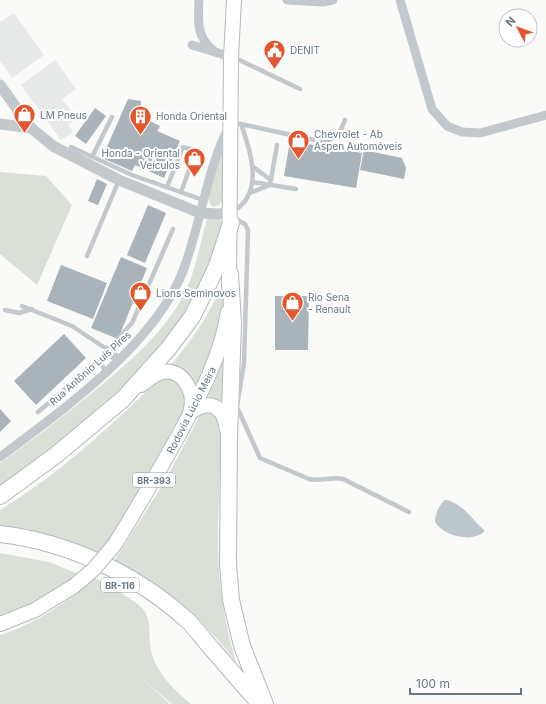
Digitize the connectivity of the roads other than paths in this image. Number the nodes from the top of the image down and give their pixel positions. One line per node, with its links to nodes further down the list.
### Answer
1 (199, 0): 7 (street)
2 (234, 0): 8 (main road, Rodovia Lúcio Meira / BR-393)
3 (287, 0): 4 (street)
4 (333, 0)
5 (400, 0): 11 (street)
6 (192, 45): 7 (street)
7 (214, 51): 8 (street)
8 (231, 56): 10 (lane); 14 (main road, Rodovia Lúcio Meira / BR-393)
9 (0, 85): 16 (street)
10 (300, 89)
11 (546, 115)
12 (112, 117): 19 (lane)
13 (344, 120): 14 (lane)
14 (236, 123): 20 (lane); 28 (street, Rua Antônio Luís Pires); 30 (main road, Rodovia Lúcio Meira / BR-393)
15 (0, 124): 16 (street)
16 (31, 128): 21 (street)
17 (277, 145): 23 (lane)
18 (71, 147): 19 (lane)
19 (92, 157): 24 (lane)
20 (252, 166): 22 (lane); 23 (lane)
21 (119, 180): 29 (street); 32 (lane)
22 (252, 182): 23 (lane); 27 (lane)
23 (271, 183): 25 (lane); 27 (lane)
24 (167, 187): 26 (lane); 26 (lane)
25 (296, 189)
26 (181, 192): 28 (lane)
27 (250, 193): 30 (lane)
28 (203, 200): 29 (street, Rua Antônio Luís Pires)
29 (200, 212): 30 (street); 38 (street, Rua Antônio Luís Pires)
30 (231, 218): 33 (main road, Rodovia Lúcio Meira / BR-393); 40 (highway); 41 (lane)
31 (173, 229): 37 (lane)
32 (87, 256)
33 (230, 274): 41 (highway); 43 (main road, Rodovia Lúcio Meira / BR-393)
34 (22, 306): 35 (lane)
35 (32, 309): 36 (lane); 37 (lane)
36 (5, 310)
37 (108, 350): 38 (street)
38 (118, 360): 39 (street, Rua Antônio Luís Pires)
39 (106, 371): 42 (lane); 45 (street, Rua Antônio Luís Pires)
40 (123, 399): 43 (main road); 46 (highway)
41 (234, 407): 44 (highway); 47 (lane)
42 (38, 412)
43 (190, 414): 44 (main road); 50 (main road, Rodovia Lúcio Meira / BR-393, bridge)
44 (229, 438): 53 (highway)
45 (0, 457)
46 (0, 496)
47 (408, 512)
48 (0, 534): 52 (highway, BR-116)
49 (0, 545): 51 (highway, BR-116)
50 (0, 624)
51 (247, 704)
52 (260, 704)
53 (265, 704)

